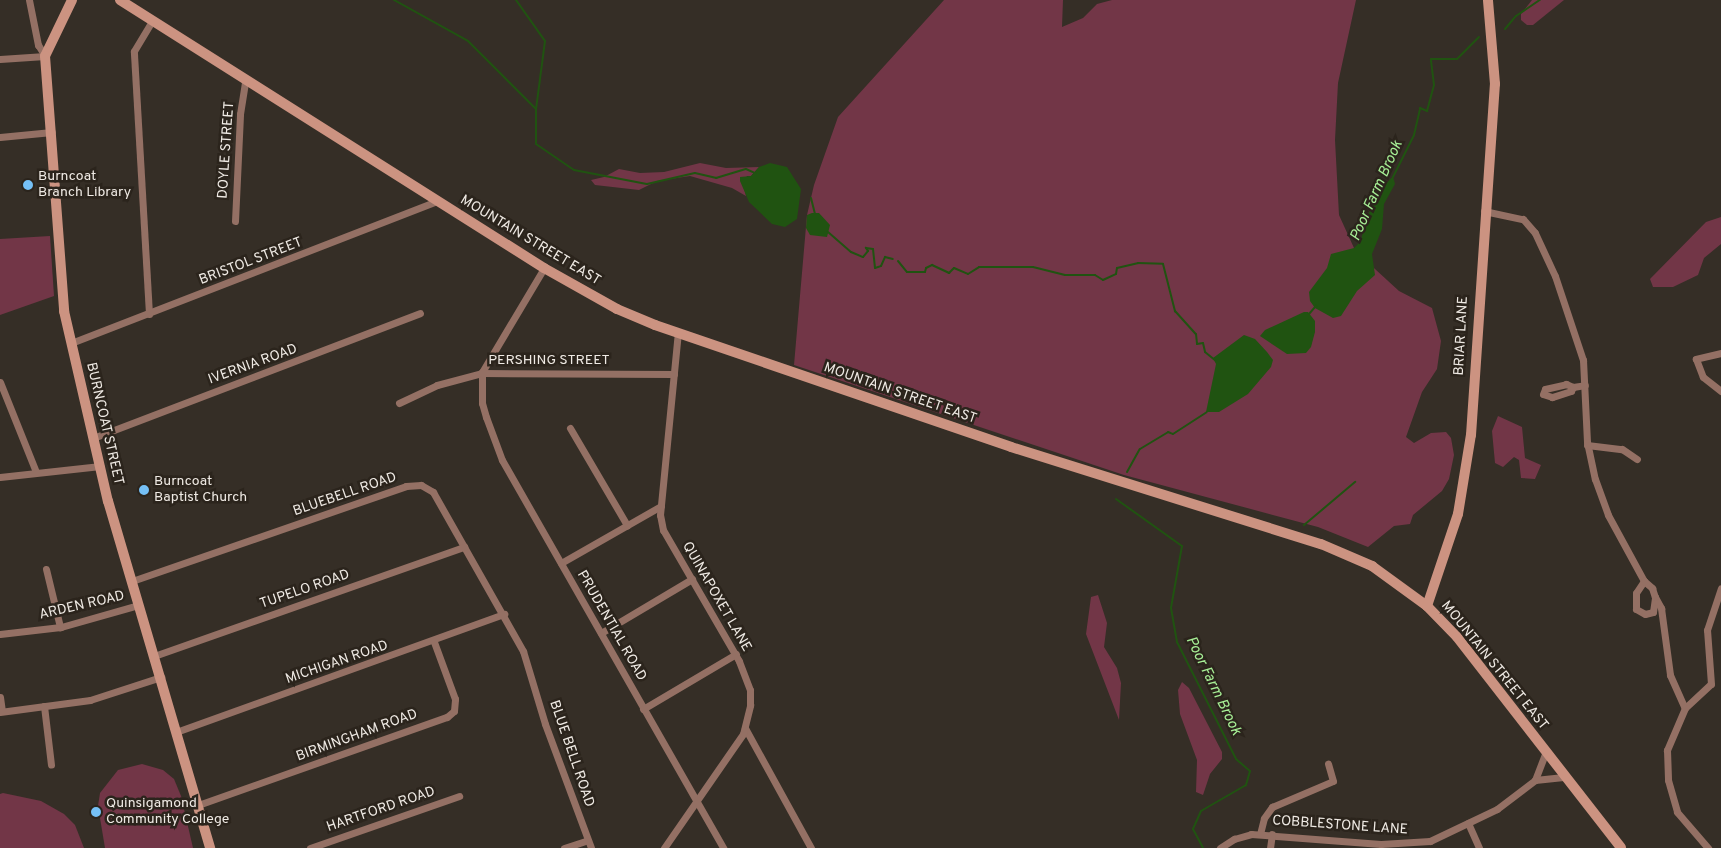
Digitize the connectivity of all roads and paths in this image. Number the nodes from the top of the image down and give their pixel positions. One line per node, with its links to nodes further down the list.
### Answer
1 (29, 0): 6 (street)
2 (72, 0): 6 (main road)
3 (120, 0): 5 (main road, MOUNTAIN STREET EAST)
4 (1488, 0): 12 (main road, BRIAR LANE)
5 (152, 21): 8 (main road, MOUNTAIN STREET EAST); 16 (street)
6 (45, 56): 7 (street); 9 (main road, BURNCOAT STREET)
7 (0, 59)
8 (245, 81): 11 (main road, MOUNTAIN STREET EAST); 13 (street, DOYLE STREET)
9 (52, 132): 10 (street); 18 (main road, BURNCOAT STREET)
10 (0, 137)
11 (438, 201): 14 (main road, MOUNTAIN STREET EAST); 16 (street, BRISTOL STREET)
12 (1484, 211): 23 (street); 45 (main road, BRIAR LANE)
13 (235, 221)
14 (544, 268): 17 (main road, MOUNTAIN STREET EAST); 20 (street)
15 (420, 313): 28 (street, IVERNIA ROAD)
16 (149, 314): 18 (street, BRISTOL STREET)
17 (678, 333): 21 (street, QUINAPOXET LANE); 45 (main road, MOUNTAIN STREET EAST)
18 (71, 343): 28 (main road, BURNCOAT STREET)
19 (1721, 353): 25 (street)
20 (482, 373): 21 (street, PERSHING STREET); 26 (street, PERSHING STREET); 37 (street, PRUDENTIAL ROAD)
21 (674, 374): 34 (street, QUINAPOXET LANE)
22 (0, 382): 32 (street)
23 (1585, 385): 24 (street); 29 (street)
24 (1573, 387)
25 (1721, 391)
26 (399, 403)
27 (570, 428): 35 (street)
28 (94, 438): 31 (main road, BURNCOAT STREET)
29 (1588, 445): 30 (street); 41 (street)
30 (1637, 460)
31 (100, 466): 32 (street); 40 (main road, BURNCOAT STREET)
32 (36, 472): 33 (street)
33 (0, 476)
34 (661, 506): 35 (street); 39 (street, QUINAPOXET LANE)
35 (627, 525): 37 (street)
36 (464, 547): 40 (street, BLUEBELL ROAD); 46 (street, BLUEBELL ROAD); 52 (street, TUPELO ROAD)
37 (561, 564): 48 (street, PRUDENTIAL ROAD)
38 (46, 569): 47 (street)
39 (692, 579): 48 (street); 51 (street, QUINAPOXET LANE)
40 (132, 581): 44 (main road, BURNCOAT STREET)
41 (1644, 581): 43 (street); 43 (street)
42 (1721, 588): 57 (street)
43 (1655, 597): 57 (street)
44 (139, 605): 47 (street, ARDEN ROAD); 52 (main road, BURNCOAT STREET)
45 (1427, 606): 62 (main road, MOUNTAIN STREET EAST)
46 (504, 614): 50 (street, MICHIGAN ROAD); 53 (street, BLUEBELL ROAD)
47 (60, 627): 49 (street, ARDEN ROAD)
48 (601, 633): 58 (street, PRUDENTIAL ROAD)
49 (0, 634)
50 (434, 642): 61 (street, MICHIGAN ROAD); 69 (street, BIRMINGHAM ROAD)
51 (736, 654): 58 (street); 60 (street, QUINAPOXET LANE)
52 (154, 656): 54 (main road, BURNCOAT STREET)
53 (529, 668): 73 (street, BLUE BELL ROAD)
54 (160, 677): 56 (street); 61 (main road, BURNCOAT STREET)
55 (0, 697): 59 (street)
56 (44, 706): 59 (street); 64 (street)
57 (1685, 708): 85 (street)
58 (643, 709): 68 (street, PRUDENTIAL ROAD)
59 (1, 712)
60 (745, 728): 68 (street, QUINAPOXET LANE); 80 (street)
61 (176, 732): 69 (main road, BURNCOAT STREET)
62 (1546, 752): 65 (main road, MOUNTAIN STREET EAST); 66 (street)
63 (1328, 764): 71 (street)
64 (52, 765)
65 (1566, 777): 66 (street); 84 (main road, MOUNTAIN STREET EAST)
66 (1535, 780): 70 (street, COBBLESTONE LANE)
67 (460, 796): 75 (street, HARTFORD ROAD)
68 (698, 802): 78 (street, QUINAPOXET LANE); 79 (street, PRUDENTIAL ROAD)
69 (198, 805): 74 (main road, BURNCOAT STREET)
70 (1468, 823): 72 (street, COBBLESTONE LANE); 83 (street)
71 (1260, 834): 72 (street, COBBLESTONE LANE); 81 (street, COBBLESTONE LANE)
72 (1272, 834): 82 (street)
73 (588, 840): 76 (street); 77 (street, BLUE BELL ROAD)
74 (210, 848)
75 (310, 848)
76 (564, 848)
77 (591, 848)
78 (664, 848)
79 (723, 848)
80 (811, 848)
81 (1220, 848)
82 (1270, 848)
83 (1479, 848)
84 (1621, 848)
85 (1708, 848)

